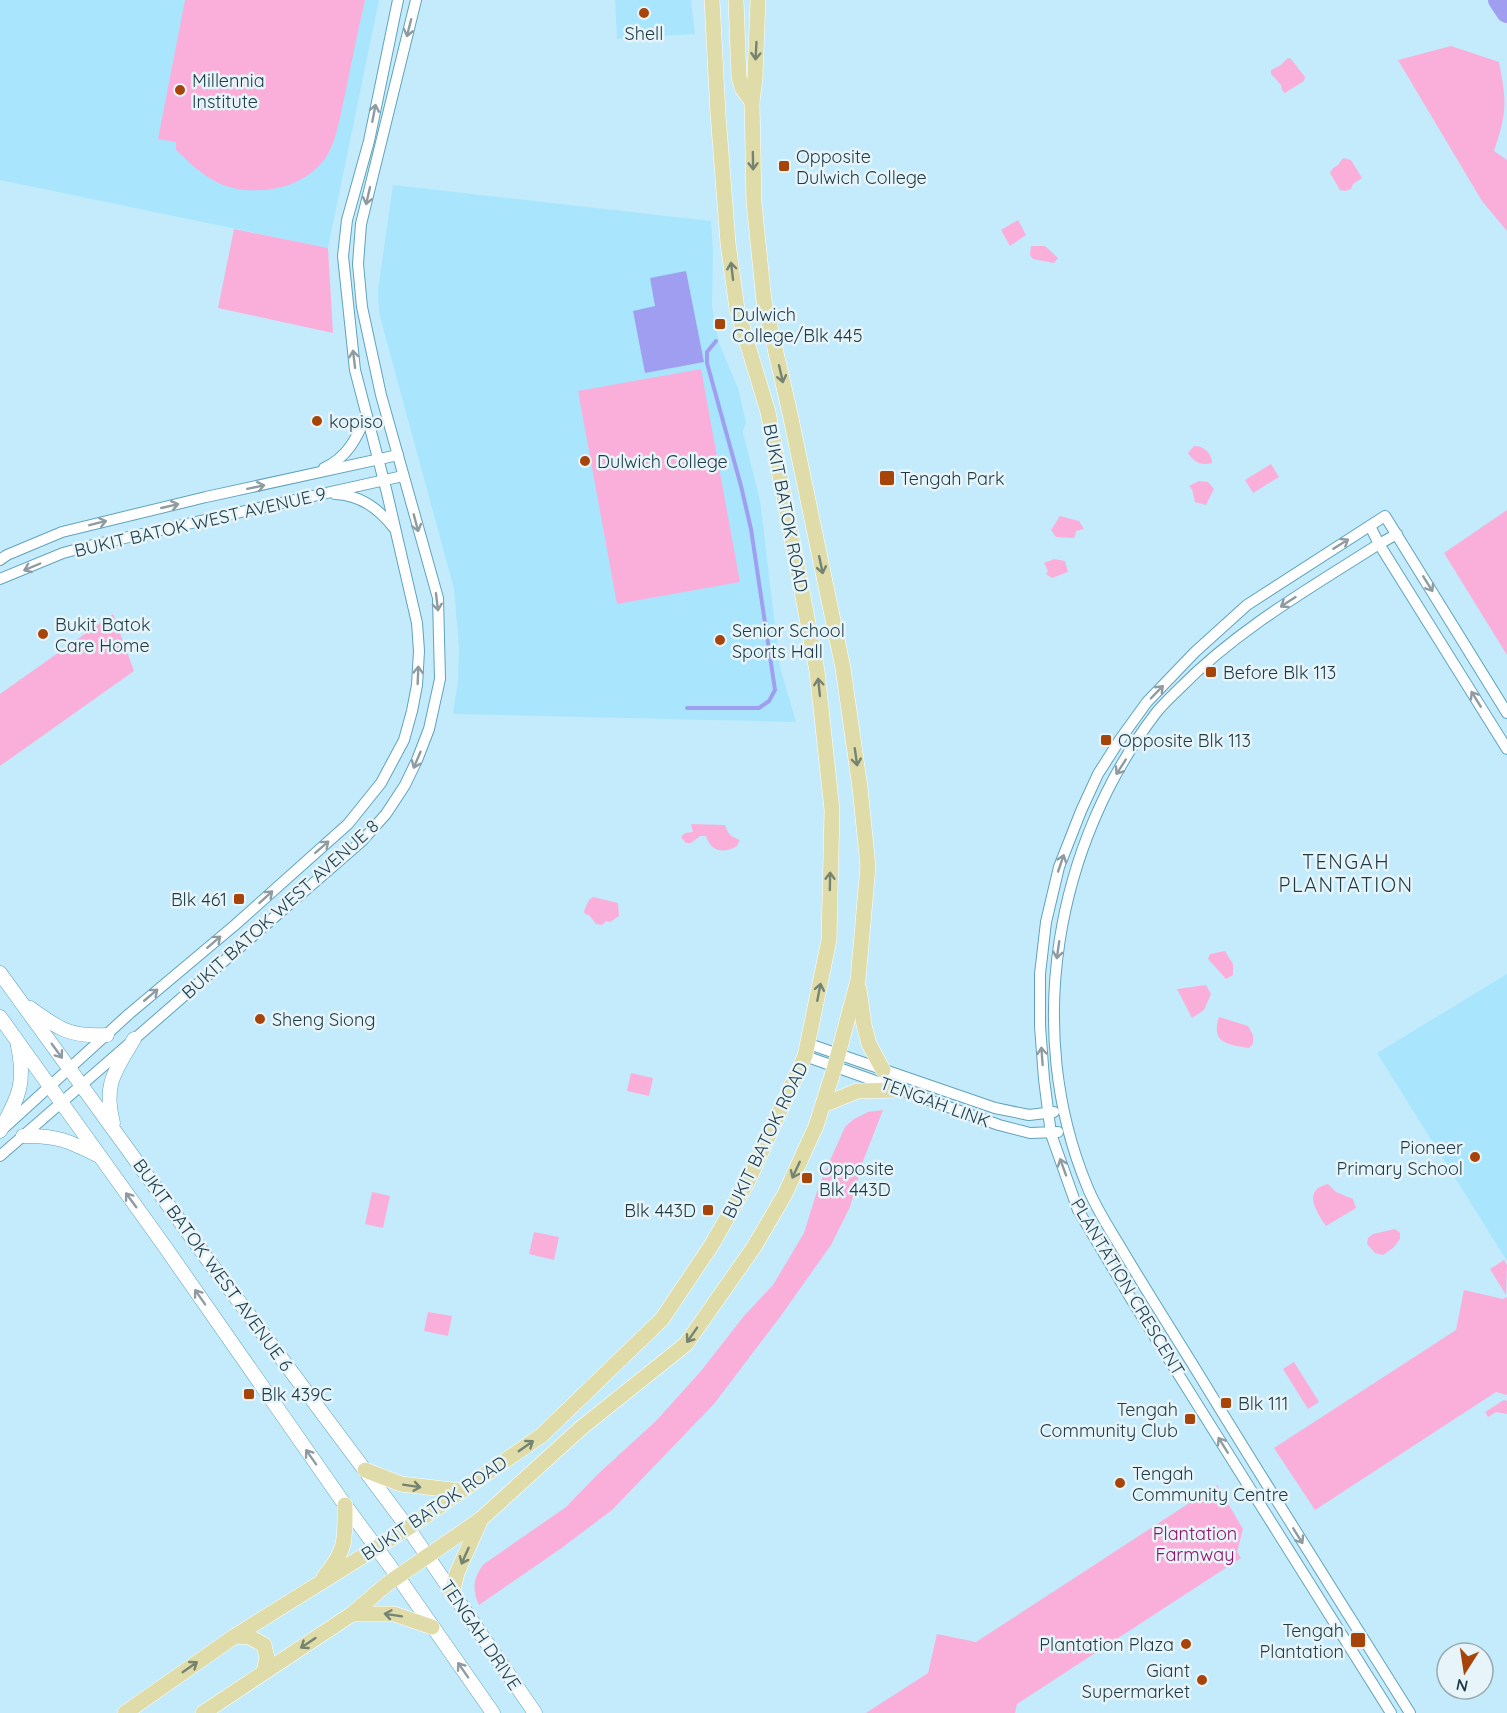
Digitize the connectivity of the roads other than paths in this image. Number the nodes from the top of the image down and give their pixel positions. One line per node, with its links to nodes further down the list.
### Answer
1 (398, 0): 7 (street, BUKIT BATOK WEST AVENUE 8, one-way to 1)
2 (416, 0): 8 (street, BUKIT BATOK WEST AVENUE 8, one-way to 8)
3 (712, 0): 29 (main road, BUKIT BATOK ROAD, one-way to 3)
4 (736, 0): 6 (main road)
5 (758, 0): 6 (main road, BUKIT BATOK ROAD, one-way to 6)
6 (752, 102): 23 (main road, BUKIT BATOK ROAD, one-way to 23)
7 (366, 416): 9 (street, BUKIT BATOK WEST AVENUE 8); 10 (street)
8 (398, 455): 9 (street, BUKIT BATOK WEST AVENUE 9); 11 (street, BUKIT BATOK WEST AVENUE 8)
9 (377, 460): 10 (street, BUKIT BATOK WEST AVENUE 9); 12 (street, BUKIT BATOK WEST AVENUE 8)
10 (307, 476): 18 (street, BUKIT BATOK WEST AVENUE 9, one-way to 10)
11 (402, 476): 12 (street, BUKIT BATOK WEST AVENUE 9); 27 (street, BUKIT BATOK WEST AVENUE 8, one-way to 27)
12 (384, 480): 13 (street, BUKIT BATOK WEST AVENUE 9); 15 (street, BUKIT BATOK WEST AVENUE 8)
13 (326, 494): 15 (street); 19 (street, BUKIT BATOK WEST AVENUE 9, one-way to 19)
14 (1370, 526): 16 (street, PLANTATION CRESCENT); 17 (street); 39 (street, PLANTATION CRESCENT, one-way to 14)
15 (396, 530): 26 (street, BUKIT BATOK WEST AVENUE 8, one-way to 15)
16 (1397, 534): 17 (street, PLANTATION CRESCENT); 20 (street, one-way to 20)
17 (1379, 544): 21 (street, one-way to 17); 38 (street, PLANTATION CRESCENT, one-way to 38)
18 (0, 560)
19 (0, 579)
20 (1507, 713)
21 (1507, 749)
22 (0, 972): 24 (street, BUKIT BATOK WEST AVENUE 6)
23 (858, 980): 30 (main road, BUKIT BATOK ROAD); 32 (main road)
24 (19, 999): 26 (street); 31 (street, BUKIT BATOK WEST AVENUE 6, one-way to 31)
25 (0, 1017): 28 (street, BUKIT BATOK WEST AVENUE 6)
26 (107, 1035): 31 (street, BUKIT BATOK WEST AVENUE 8)
27 (134, 1039): 33 (street, BUKIT BATOK WEST AVENUE 8); 41 (street)
28 (16, 1041): 34 (street, BUKIT BATOK WEST AVENUE 6); 42 (street)
29 (807, 1050): 30 (street, TENGAH LINK); 50 (main road, BUKIT BATOK ROAD, one-way to 29)
30 (837, 1060): 32 (street, TENGAH LINK); 35 (street, TENGAH LINK); 37 (main road, BUKIT BATOK ROAD)
31 (69, 1069): 33 (street, BUKIT BATOK WEST AVENUE 6); 34 (street, BUKIT BATOK WEST AVENUE 8)
32 (883, 1070): 39 (street, TENGAH LINK)
33 (82, 1086): 36 (street, BUKIT BATOK WEST AVENUE 8); 41 (street, BUKIT BATOK WEST AVENUE 6)
34 (49, 1087): 36 (street, BUKIT BATOK WEST AVENUE 6); 42 (street, BUKIT BATOK WEST AVENUE 8)
35 (901, 1090): 37 (main road); 43 (street, TENGAH LINK)
36 (62, 1103): 44 (street, BUKIT BATOK WEST AVENUE 8); 46 (street, BUKIT BATOK WEST AVENUE 6)
37 (823, 1105): 52 (main road, BUKIT BATOK ROAD, one-way to 52)
38 (1063, 1110): 39 (street, TENGAH LINK); 40 (street, PLANTATION CRESCENT)
39 (1048, 1114): 43 (street, PLANTATION CRESCENT)
40 (1067, 1129): 43 (street, TENGAH LINK); 47 (street, PLANTATION CRESCENT)
41 (115, 1130): 49 (street, BUKIT BATOK WEST AVENUE 6)
42 (0, 1131)
43 (1051, 1134): 48 (street, PLANTATION CRESCENT, one-way to 43)
44 (23, 1136): 45 (street, BUKIT BATOK WEST AVENUE 8); 46 (street)
45 (0, 1156)
46 (99, 1156): 51 (street, BUKIT BATOK WEST AVENUE 6, one-way to 46)
47 (1146, 1291): 48 (street); 68 (street, PLANTATION CRESCENT, one-way to 68)
48 (1133, 1302): 67 (street, PLANTATION CRESCENT, one-way to 48)
49 (365, 1470): 50 (main road, one-way to 50); 53 (street, BUKIT BATOK WEST AVENUE 6)
50 (461, 1491): 53 (main road, BUKIT BATOK ROAD)
51 (345, 1505): 54 (street, BUKIT BATOK WEST AVENUE 6); 57 (main road)
52 (481, 1520): 55 (main road, BUKIT BATOK ROAD); 58 (main road, one-way to 58)
53 (408, 1528): 54 (main road, BUKIT BATOK ROAD); 55 (street, BUKIT BATOK WEST AVENUE 6)
54 (376, 1548): 56 (street, BUKIT BATOK WEST AVENUE 6); 57 (main road, BUKIT BATOK ROAD)
55 (428, 1556): 56 (main road, BUKIT BATOK ROAD); 58 (street, TENGAH DRIVE)
56 (398, 1577): 59 (main road, BUKIT BATOK ROAD); 60 (street, TENGAH DRIVE)
57 (316, 1586): 61 (main road, BUKIT BATOK ROAD)
58 (452, 1593): 66 (street, TENGAH DRIVE)
59 (352, 1614): 60 (main road, one-way to 59); 62 (main road, BUKIT BATOK ROAD, one-way to 62)
60 (432, 1628): 65 (street, TENGAH DRIVE, one-way to 60)
61 (236, 1636): 62 (main road); 63 (main road, BUKIT BATOK ROAD, one-way to 61)
62 (264, 1672): 64 (main road, BUKIT BATOK ROAD)
63 (125, 1713)
64 (203, 1713)
65 (493, 1713)
66 (535, 1713)
67 (1391, 1713)
68 (1410, 1713)

